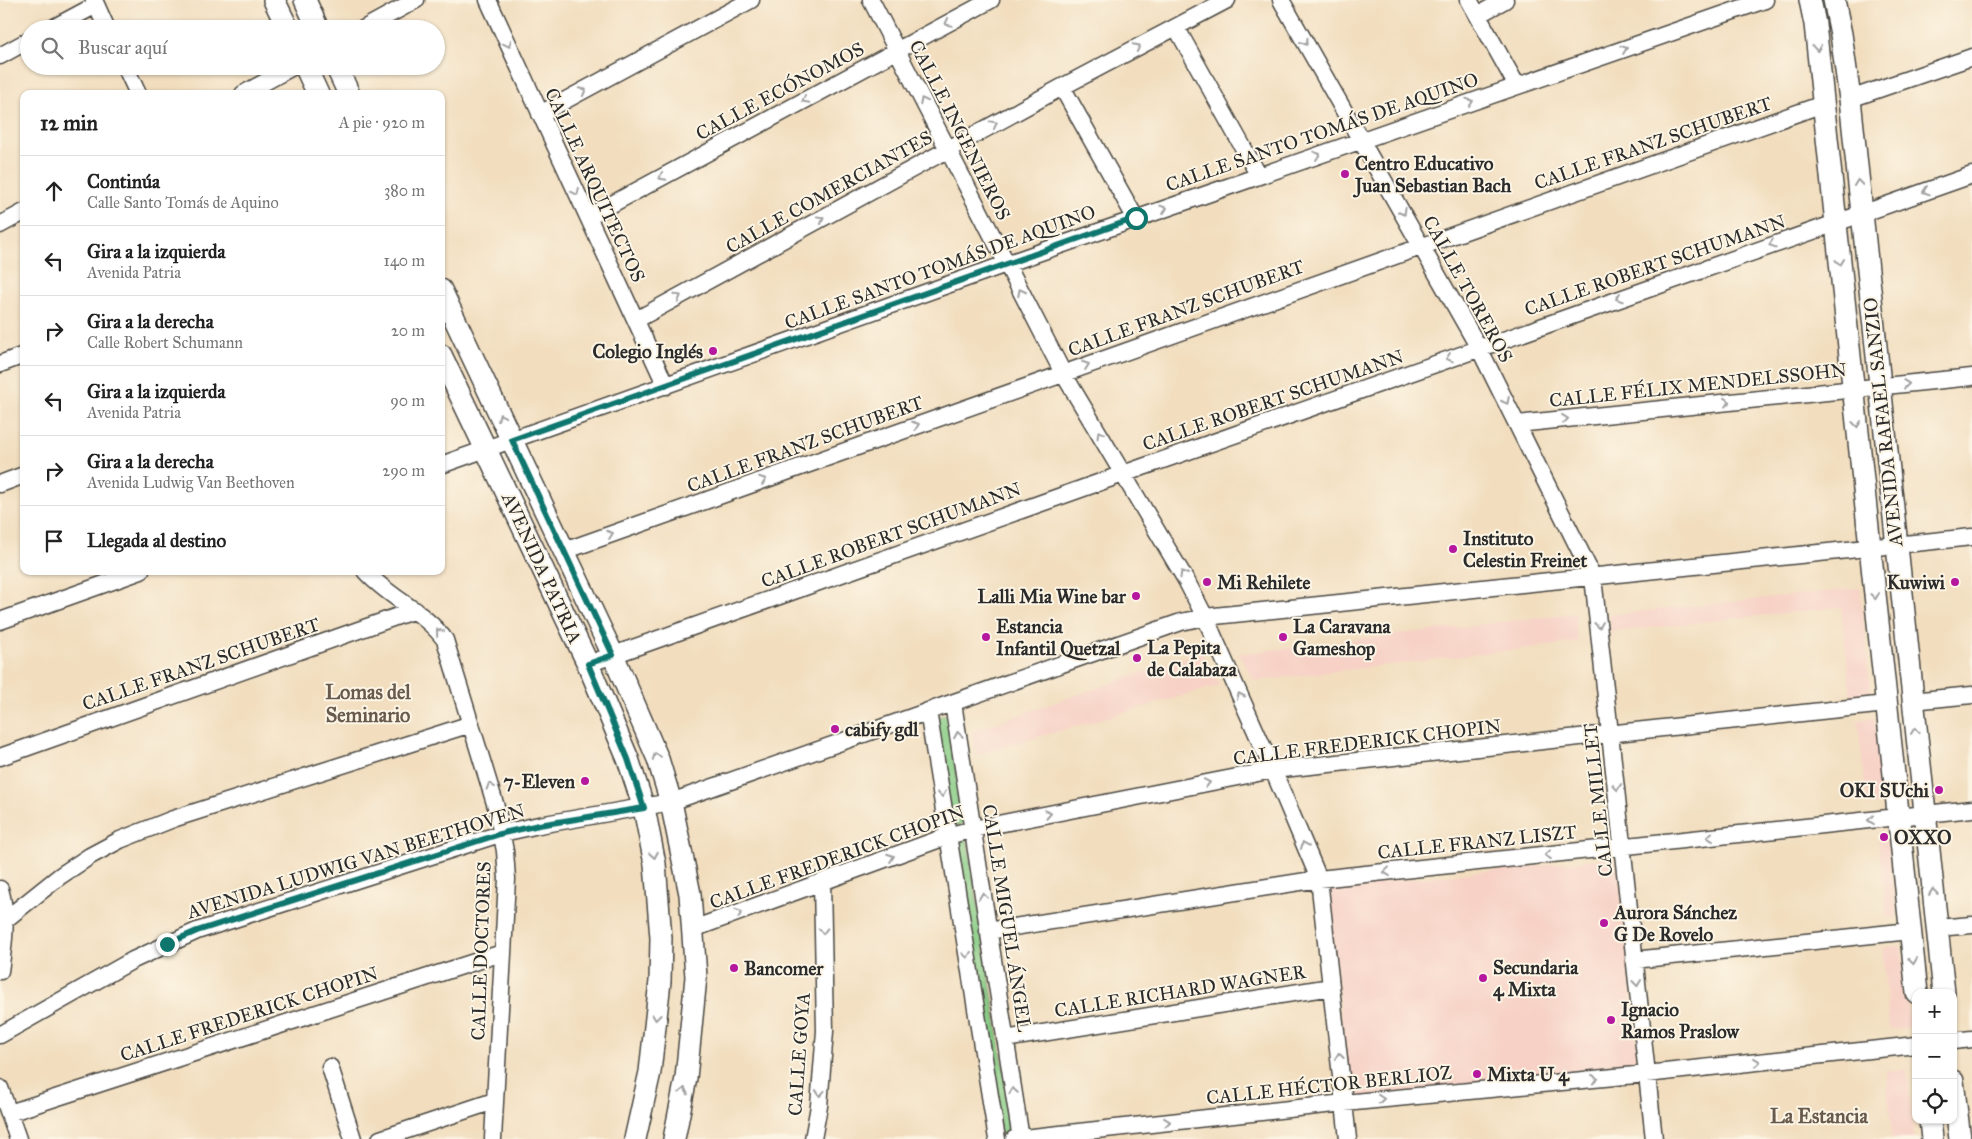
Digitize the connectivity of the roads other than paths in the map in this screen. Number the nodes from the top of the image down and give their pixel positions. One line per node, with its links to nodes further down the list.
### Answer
1 (274, 0): 19 (main road)
2 (304, 0): 20 (main road)
3 (416, 0): 21 (street)
4 (488, 0): 39 (street, CALLE ARQUITECTOS, one-way to 39)
5 (751, 0): 39 (street, one-way to 5)
6 (870, 0): 24 (street, CALLE INGENIEROS)
7 (991, 0): 24 (street, CALLE ECÓNOMOS, one-way to 24)
8 (1227, 0): 22 (street, CALLE COMERCIANTES)
9 (1281, 0): 40 (street, CALLE TOREROS, one-way to 40)
10 (1470, 0): 16 (street)
11 (1505, 0): 16 (street)
12 (1765, 0): 31 (street, CALLE SANTO TOMÁS DE AQUINO, one-way to 12)
13 (1810, 0): 38 (main road, AVENIDA RAFAEL SANZIO, one-way to 38)
14 (1834, 0): 37 (main road, AVENIDA RAFAEL SANZIO)
15 (95, 2): 17 (street); 18 (street)
16 (1478, 15): 31 (street)
17 (66, 20)
18 (103, 20)
19 (284, 20)
20 (314, 20)
21 (379, 20)
22 (1176, 26): 32 (street, CALLE COMERCIANTES, one-way to 22); 43 (street)
23 (20, 45): 25 (street)
24 (897, 51): 41 (street, CALLE INGENIEROS, one-way to 24); 46 (street, CALLE ECÓNOMOS, one-way to 46)
25 (0, 56)
26 (1972, 57): 37 (street)
27 (129, 75): 33 (street)
28 (278, 75): 34 (street)
29 (309, 75): 35 (main road)
30 (340, 75): 36 (main road)
31 (1517, 86): 40 (street, CALLE SANTO TOMÁS DE AQUINO, one-way to 31)
32 (1062, 87): 41 (street, CALLE COMERCIANTES, one-way to 32); 47 (street)
33 (136, 90)
34 (250, 90)
35 (316, 90)
36 (347, 90)
37 (1850, 99): 44 (main road, AVENIDA RAFAEL SANZIO, one-way to 37)
38 (1823, 104): 48 (main road, AVENIDA RAFAEL SANZIO); 50 (street, CALLE FRANZ SCHUBERT)
39 (540, 114): 46 (street, CALLE ARQUITECTOS, one-way to 46)
40 (1361, 140): 43 (street, CALLE SANTO TOMÁS DE AQUINO, one-way to 40); 50 (street, CALLE TOREROS, one-way to 50)
41 (947, 150): 51 (street, CALLE INGENIEROS); 53 (street, CALLE COMERCIANTES, one-way to 41)
42 (1972, 175): 44 (street, CALLE ROBERT SCHUMANN, one-way to 44)
43 (1259, 176): 47 (street, CALLE SANTO TOMÁS DE AQUINO, one-way to 43)
44 (1861, 213): 48 (street, CALLE ROBERT SCHUMANN); 61 (main road, AVENIDA RAFAEL SANZIO)
45 (20, 214): 49 (street)
46 (588, 217): 53 (street, CALLE ARQUITECTOS)
47 (1136, 218): 51 (street, CALLE SANTO TOMÁS DE AQUINO)
48 (1836, 222): 54 (street, CALLE ROBERT SCHUMANN, one-way to 54); 62 (main road, AVENIDA RAFAEL SANZIO, one-way to 62)
49 (0, 225)
50 (1422, 246): 54 (street, CALLE TOREROS); 58 (street, CALLE FRANZ SCHUBERT, one-way to 50)
51 (1006, 264): 58 (street, CALLE INGENIEROS, one-way to 51); 60 (street, CALLE SANTO TOMÁS DE AQUINO)
52 (445, 298): 64 (main road, AVENIDA PATRIA, one-way to 52)
53 (636, 320): 60 (street, CALLE ARQUITECTOS)
54 (1479, 348): 63 (street, CALLE TOREROS, one-way to 63); 67 (street, CALLE ROBERT SCHUMANN, one-way to 67)
55 (20, 356): 56 (street)
56 (0, 364)
57 (445, 364): 65 (main road, AVENIDA PATRIA)
58 (1063, 373): 67 (street, CALLE INGENIEROS, one-way to 58); 73 (street, CALLE FRANZ SCHUBERT, one-way to 58)
59 (1972, 377): 61 (street, CALLE FÉLIX MENDELSSOHN, one-way to 59)
60 (666, 386): 64 (street, CALLE SANTO TOMÁS DE AQUINO)
61 (1879, 386): 62 (street, CALLE FÉLIX MENDELSSOHN); 71 (main road, AVENIDA RAFAEL SANZIO)
62 (1853, 389): 63 (street, CALLE FÉLIX MENDELSSOHN, one-way to 62); 72 (main road, AVENIDA RAFAEL SANZIO, one-way to 72)
63 (1517, 424): 76 (street, CALLE TOREROS)
64 (512, 440): 65 (street, CALLE SANTO TOMÁS DE AQUINO); 73 (main road, AVENIDA PATRIA)
65 (485, 449): 66 (street, CALLE SANTO TOMÁS DE AQUINO); 81 (main road, AVENIDA PATRIA)
66 (445, 464)
67 (1123, 474): 78 (street, CALLE INGENIEROS, one-way to 67); 80 (street, CALLE ROBERT SCHUMANN)
68 (20, 476): 69 (street)
69 (0, 484)
70 (1972, 537): 71 (street, AVENIDA LUDWIG VAN BEETHOVEN)
71 (1896, 545): 72 (street, AVENIDA LUDWIG VAN BEETHOVEN); 83 (main road, AVENIDA RAFAEL SANZIO)
72 (1870, 548): 76 (street, AVENIDA LUDWIG VAN BEETHOVEN); 85 (main road, AVENIDA RAFAEL SANZIO, one-way to 85)
73 (564, 551): 80 (main road, AVENIDA PATRIA)
74 (130, 575): 79 (street)
75 (369, 575): 77 (street, CALLE DOCTORES)
76 (1593, 577): 78 (street, AVENIDA LUDWIG VAN BEETHOVEN); 88 (street, CALLE MILLET, one-way to 88)
77 (414, 610): 87 (street, CALLE DOCTORES, one-way to 77); 89 (street, CALLE FRANZ SCHUBERT)
78 (1205, 617): 84 (street, AVENIDA LUDWIG VAN BEETHOVEN); 90 (street, CALLE INGENIEROS, one-way to 78)
79 (0, 621)
80 (613, 655): 81 (street, CALLE ROBERT SCHUMANN); 91 (main road, AVENIDA PATRIA, one-way to 80)
81 (588, 664): 92 (main road, AVENIDA PATRIA)
82 (1972, 695): 83 (street)
83 (1912, 701): 94 (main road, AVENIDA RAFAEL SANZIO, one-way to 83)
84 (954, 703): 86 (street, AVENIDA LUDWIG VAN BEETHOVEN); 96 (street, CALLE MIGUEL ÁNGEL, one-way to 84)
85 (1886, 704): 88 (street, CALLE FREDERICK CHOPIN); 95 (main road, AVENIDA RAFAEL SANZIO)
86 (928, 712): 91 (street, AVENIDA LUDWIG VAN BEETHOVEN); 98 (street, one-way to 98)
87 (471, 724): 97 (street, CALLE DOCTORES, one-way to 87); 103 (street)
88 (1611, 734): 90 (street, CALLE FREDERICK CHOPIN); 99 (street, CALLE MILLET, one-way to 99)
89 (0, 756)
90 (1273, 770): 96 (street, CALLE FREDERICK CHOPIN, one-way to 90); 100 (street, CALLE INGENIEROS, one-way to 90)
91 (671, 802): 92 (street, AVENIDA LUDWIG VAN BEETHOVEN); 106 (main road, AVENIDA PATRIA)
92 (644, 808): 97 (street, AVENIDA LUDWIG VAN BEETHOVEN); 132 (main road, AVENIDA PATRIA, one-way to 132)
93 (1972, 810): 94 (street, CALLE FRANZ LISZT)
94 (1924, 814): 95 (street, CALLE FRANZ LISZT); 105 (main road, AVENIDA RAFAEL SANZIO, one-way to 94)
95 (1898, 817): 99 (street, CALLE FRANZ LISZT, one-way to 99); 108 (main road, AVENIDA RAFAEL SANZIO)
96 (973, 829): 98 (street, CALLE FREDERICK CHOPIN); 107 (street, CALLE MIGUEL ÁNGEL, one-way to 96)
97 (503, 833): 109 (street, CALLE DOCTORES); 115 (street, AVENIDA LUDWIG VAN BEETHOVEN)
98 (948, 836): 101 (street, CALLE FREDERICK CHOPIN, one-way to 98); 135 (street, one-way to 135)
99 (1623, 847): 100 (street, CALLE FRANZ LISZT, one-way to 100); 110 (street, CALLE MILLET)
100 (1319, 879): 107 (street, CALLE FRANZ LISZT); 112 (street, CALLE INGENIEROS)
101 (822, 882): 106 (street, CALLE FREDERICK CHOPIN, one-way to 101); 134 (street, CALLE GOYA, one-way to 134)
102 (0, 889): 103 (street)
103 (2, 921): 111 (street)
104 (1972, 925): 105 (street)
105 (1937, 928): 114 (main road, AVENIDA RAFAEL SANZIO)
106 (693, 929): 133 (main road, AVENIDA PATRIA, one-way to 106)
107 (988, 931): 116 (street, CALLE MIGUEL ÁNGEL)
108 (1910, 931): 110 (street); 113 (main road, AVENIDA RAFAEL SANZIO, one-way to 113)
109 (502, 953): 123 (street, CALLE DOCTORES); 125 (street, CALLE FREDERICK CHOPIN)
110 (1634, 960): 121 (street, CALLE MILLET, one-way to 121)
111 (0, 971)
112 (1331, 987): 116 (street, CALLE RICHARD WAGNER); 124 (street, CALLE INGENIEROS, one-way to 112)
113 (1917, 989)
114 (1944, 989)
115 (0, 1036)
116 (1005, 1038): 136 (street, CALLE MIGUEL ÁNGEL, one-way to 116)
117 (1972, 1039): 118 (street)
118 (1957, 1041)
119 (1912, 1045): 121 (street, CALLE HÉCTOR BERLIOZ, one-way to 119)
120 (330, 1067): 129 (street)
121 (1646, 1074): 124 (street, CALLE HÉCTOR BERLIOZ, one-way to 121); 138 (street, CALLE MILLET)
122 (0, 1088): 125 (street)
123 (494, 1101): 130 (street); 131 (street, CALLE DOCTORES)
124 (1344, 1103): 136 (street, CALLE HÉCTOR BERLIOZ, one-way to 124); 137 (street, CALLE INGENIEROS)
125 (8, 1113): 128 (street)
126 (1957, 1114): 140 (main road)
127 (1930, 1124): 139 (main road)
128 (18, 1139)
129 (353, 1139)
130 (380, 1139)
131 (493, 1139)
132 (634, 1139)
133 (674, 1139)
134 (813, 1139)
135 (997, 1139)
136 (1019, 1139)
137 (1348, 1139)
138 (1654, 1139)
139 (1932, 1139)
140 (1960, 1139)

